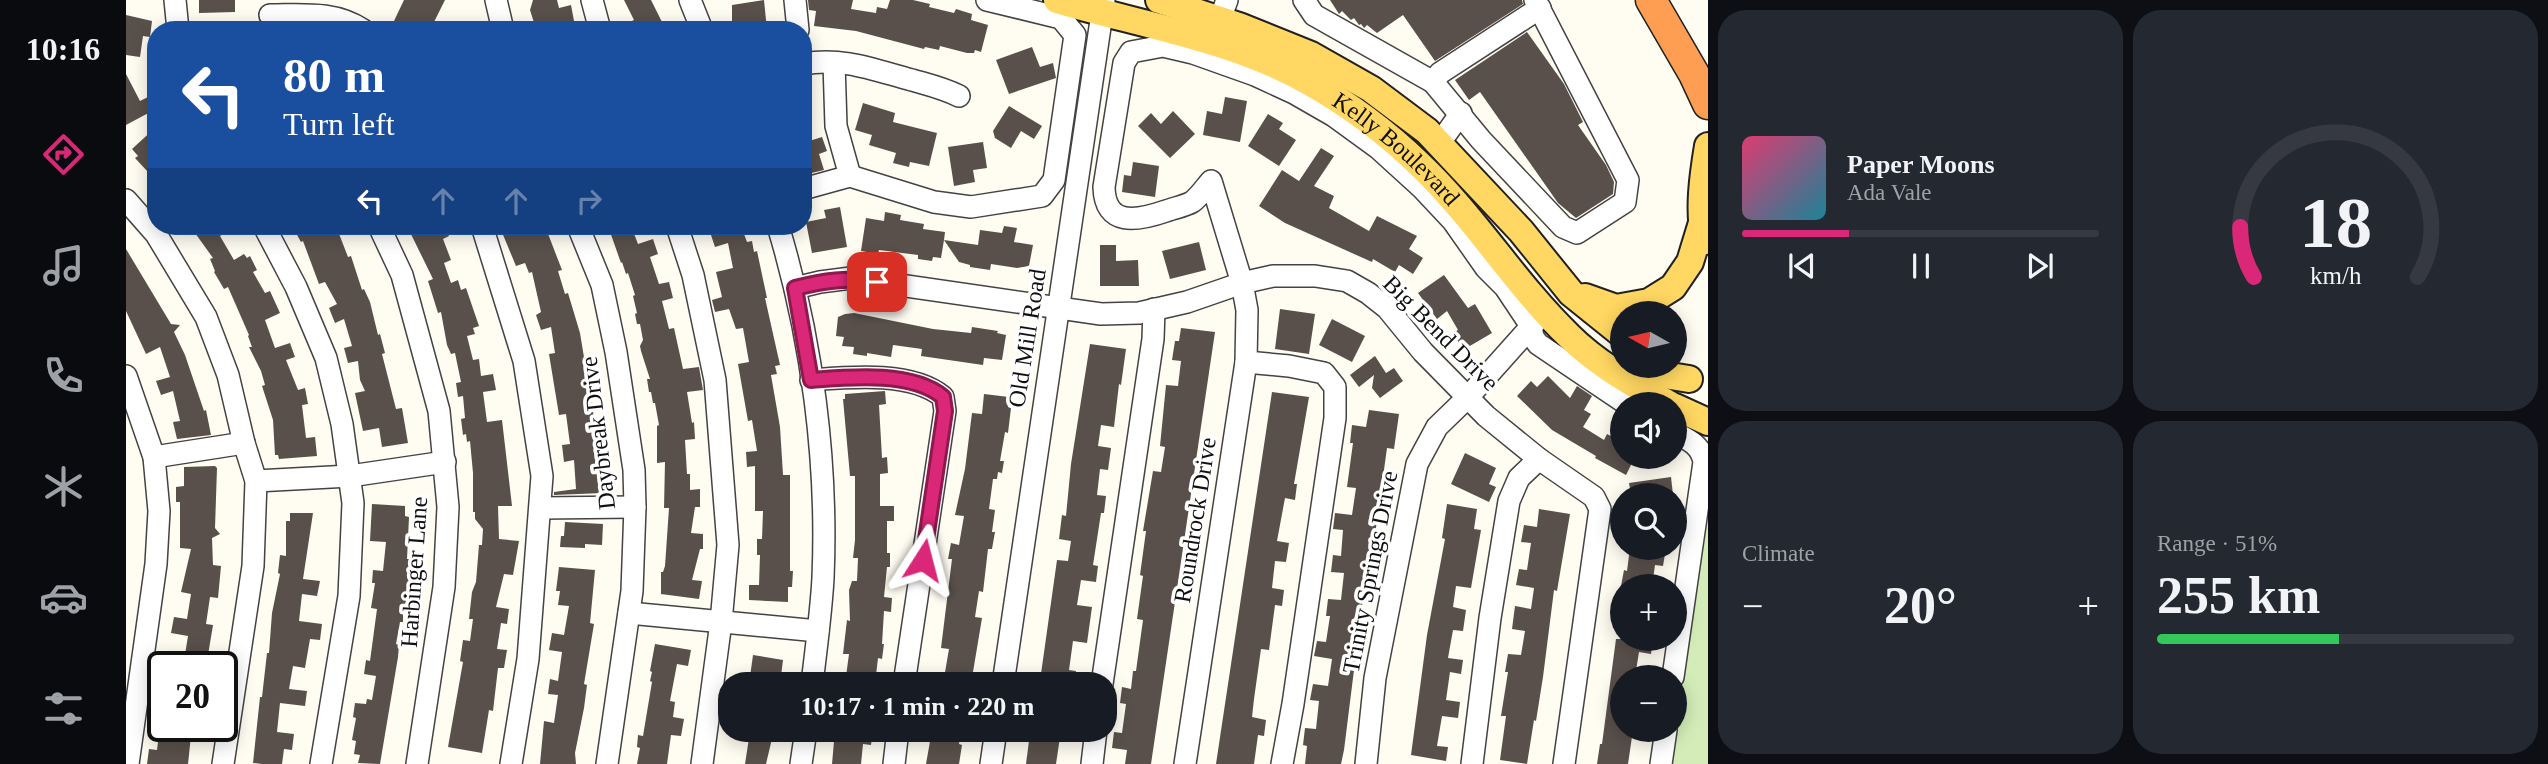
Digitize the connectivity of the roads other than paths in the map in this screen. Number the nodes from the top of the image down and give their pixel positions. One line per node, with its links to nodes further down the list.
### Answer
1 (175, 0): 15 (street)
2 (496, 0): 17 (street)
3 (592, 0): 18 (street)
4 (690, 0): 19 (street)
5 (794, 0): 20 (street)
6 (987, 0): 32 (street)
7 (1057, 0): 12 (main road, Kelly Boulevard)
8 (1159, 0): 13 (main road, Kelly Boulevard)
9 (1304, 0): 21 (street)
10 (1651, 0): 27 (highway)
11 (1537, 4): 25 (street); 28 (street)
12 (1103, 7): 31 (main road, Kelly Boulevard); 48 (street, Old Mill Road)
13 (1223, 10): 24 (main road, Kelly Boulevard)
14 (271, 15): 16 (street)
15 (177, 21)
16 (346, 21)
17 (501, 21)
18 (598, 21)
19 (698, 21)
20 (797, 21)
21 (1354, 37): 24 (street); 25 (street)
22 (834, 63): 23 (street); 26 (street); 32 (street)
23 (812, 64)
24 (1337, 69): 29 (main road, Kelly Boulevard)
25 (1433, 82): 28 (street)
26 (959, 96)
27 (1708, 104)
28 (1461, 113): 29 (street)
29 (1439, 144): 31 (main road); 47 (main road, Kelly Boulevard)
30 (1706, 156): 36 (main road)
31 (1419, 164): 50 (main road, Kelly Boulevard)
32 (850, 176): 33 (street)
33 (812, 187)
34 (126, 200): 35 (street)
35 (147, 224)
36 (1702, 226): 44 (main road); 47 (main road)
37 (157, 235): 62 (street)
38 (269, 235): 66 (street)
39 (383, 235): 65 (street, Harbinger Lane)
40 (485, 235): 69 (street)
41 (582, 235): 68 (street, Daybreak Drive)
42 (680, 235): 71 (street)
43 (780, 235): 46 (street)
44 (1708, 256)
45 (1242, 283): 49 (street, Big Bend Drive); 50 (street, Roundrock Drive); 53 (street, Roundrock Drive); 58 (street, Big Bend Drive)
46 (795, 288): 48 (street, Big Bend Drive); 55 (street)
47 (1572, 293): 51 (main road, Kelly Boulevard)
48 (1059, 307): 49 (street, Big Bend Drive); 76 (street, Old Mill Road)
49 (1154, 309): 77 (street)
50 (1539, 319): 52 (main road); 56 (main road, Kelly Boulevard); 57 (street); 58 (street, Trinity Springs Drive)
51 (1610, 324)
52 (1610, 352)
53 (1245, 362): 94 (street, Roundrock Drive); 95 (street)
54 (126, 376): 63 (street)
55 (811, 380): 72 (street); 75 (street)
56 (1649, 392)
57 (1610, 393)
58 (1469, 396): 64 (street, Big Bend Drive); 96 (street, Trinity Springs Drive)
59 (1687, 412): 60 (main road)
60 (1708, 422)
61 (1687, 441): 73 (street)
62 (244, 443): 63 (street); 67 (street)
63 (154, 457): 83 (street)
64 (1539, 459): 97 (street); 98 (street, Big Bend Drive)
65 (444, 462): 66 (street); 86 (street, Harbinger Lane)
66 (350, 476): 67 (street); 85 (street)
67 (256, 481): 84 (street)
68 (635, 507): 69 (street); 70 (street, Daybreak Drive)
69 (540, 508): 87 (street)
70 (629, 613): 71 (street); 88 (street, Daybreak Drive)
71 (721, 622): 72 (street); 89 (street)
72 (818, 631): 74 (street)
73 (1675, 665)
74 (813, 672)
75 (906, 672)
76 (1005, 672)
77 (1104, 672)
78 (804, 742): 90 (street)
79 (897, 742): 91 (street)
80 (994, 742): 92 (street)
81 (1095, 742): 93 (street)
82 (1664, 742): 99 (street)
83 (128, 764)
84 (223, 764)
85 (321, 764)
86 (417, 764)
87 (512, 764)
88 (607, 764)
89 (702, 764)
90 (801, 764)
91 (894, 764)
92 (991, 764)
93 (1092, 764)
94 (1185, 764)
95 (1282, 764)
96 (1366, 764)
97 (1472, 764)
98 (1564, 764)
99 (1661, 764)

